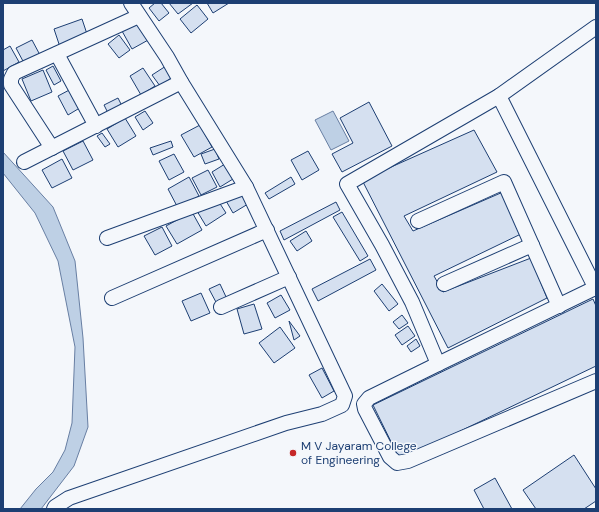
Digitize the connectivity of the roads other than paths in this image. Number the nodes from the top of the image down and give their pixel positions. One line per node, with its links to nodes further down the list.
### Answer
1 (131, 3): 2 (street)
2 (139, 16): 4 (street); 5 (street)
3 (596, 27): 6 (street)
4 (58, 54): 7 (street); 8 (street)
5 (181, 82): 7 (street); 10 (street)
6 (499, 96): 17 (street); 21 (street)
7 (96, 126): 8 (street)
8 (52, 148): 9 (street)
9 (24, 162)
10 (246, 187): 12 (street); 13 (street)
11 (418, 221): 14 (street)
12 (266, 230): 15 (street); 18 (street)
13 (107, 238)
14 (532, 245): 16 (street); 19 (street)
15 (289, 277): 20 (street); 23 (street)
16 (444, 284)
17 (596, 289): 19 (street)
18 (112, 298)
19 (559, 306): 21 (street)
20 (222, 307)
21 (438, 364): 22 (street)
22 (596, 381)
23 (54, 509)

